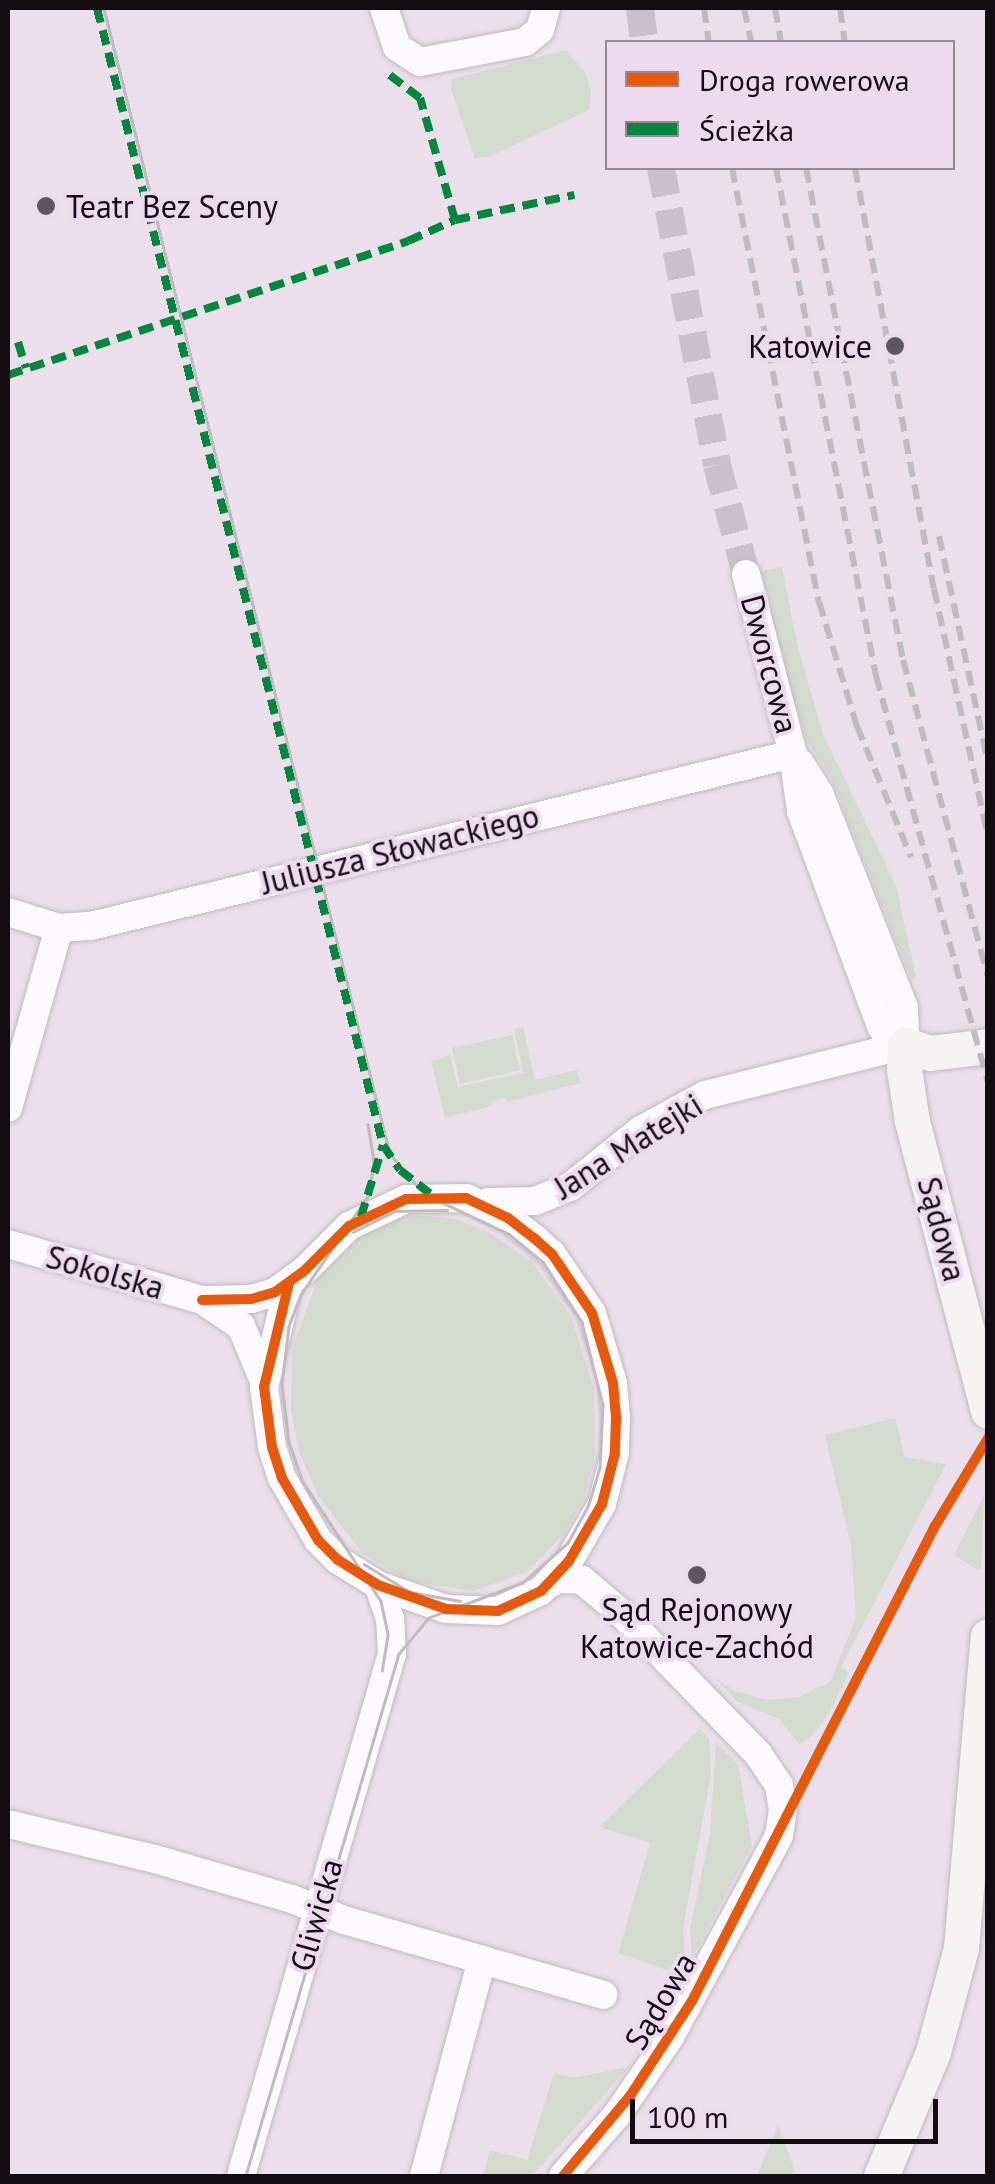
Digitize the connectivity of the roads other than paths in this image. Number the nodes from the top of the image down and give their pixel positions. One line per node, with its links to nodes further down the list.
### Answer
1 (384, 8): 2 (street)
2 (546, 8)
3 (746, 574): 4 (street, Dworcowa)
4 (793, 754): 6 (street, Juliusza Słowackiego); 7 (street)
5 (8, 912): 6 (street, Juliusza Słowackiego)
6 (59, 928): 9 (street)
7 (905, 1045): 8 (main road); 10 (street, Jana Matejki); 15 (main road, Sądowa)
8 (988, 1046)
9 (8, 1108)
10 (466, 1198): 12 (street, Jana Matejki); 17 (street)
11 (8, 1244): 13 (street, Sokolska)
12 (289, 1283): 13 (street, Sokolska); 14 (street)
13 (202, 1300): 14 (street, Sokolska)
14 (264, 1387): 16 (street)
15 (988, 1411)
16 (378, 1585): 18 (street); 20 (street, Gliwicka)
17 (547, 1585): 18 (street); 27 (street, Sądowa)
18 (439, 1608): 20 (street, Gliwicka)
19 (988, 1636): 28 (main road)
20 (392, 1654): 22 (street, Gliwicka)
21 (8, 1824): 22 (street)
22 (319, 1910): 23 (street); 25 (street, Gliwicka)
23 (482, 1960): 24 (street); 26 (street)
24 (603, 1995)
25 (241, 2176)
26 (424, 2176)
27 (563, 2176)
28 (882, 2176)

